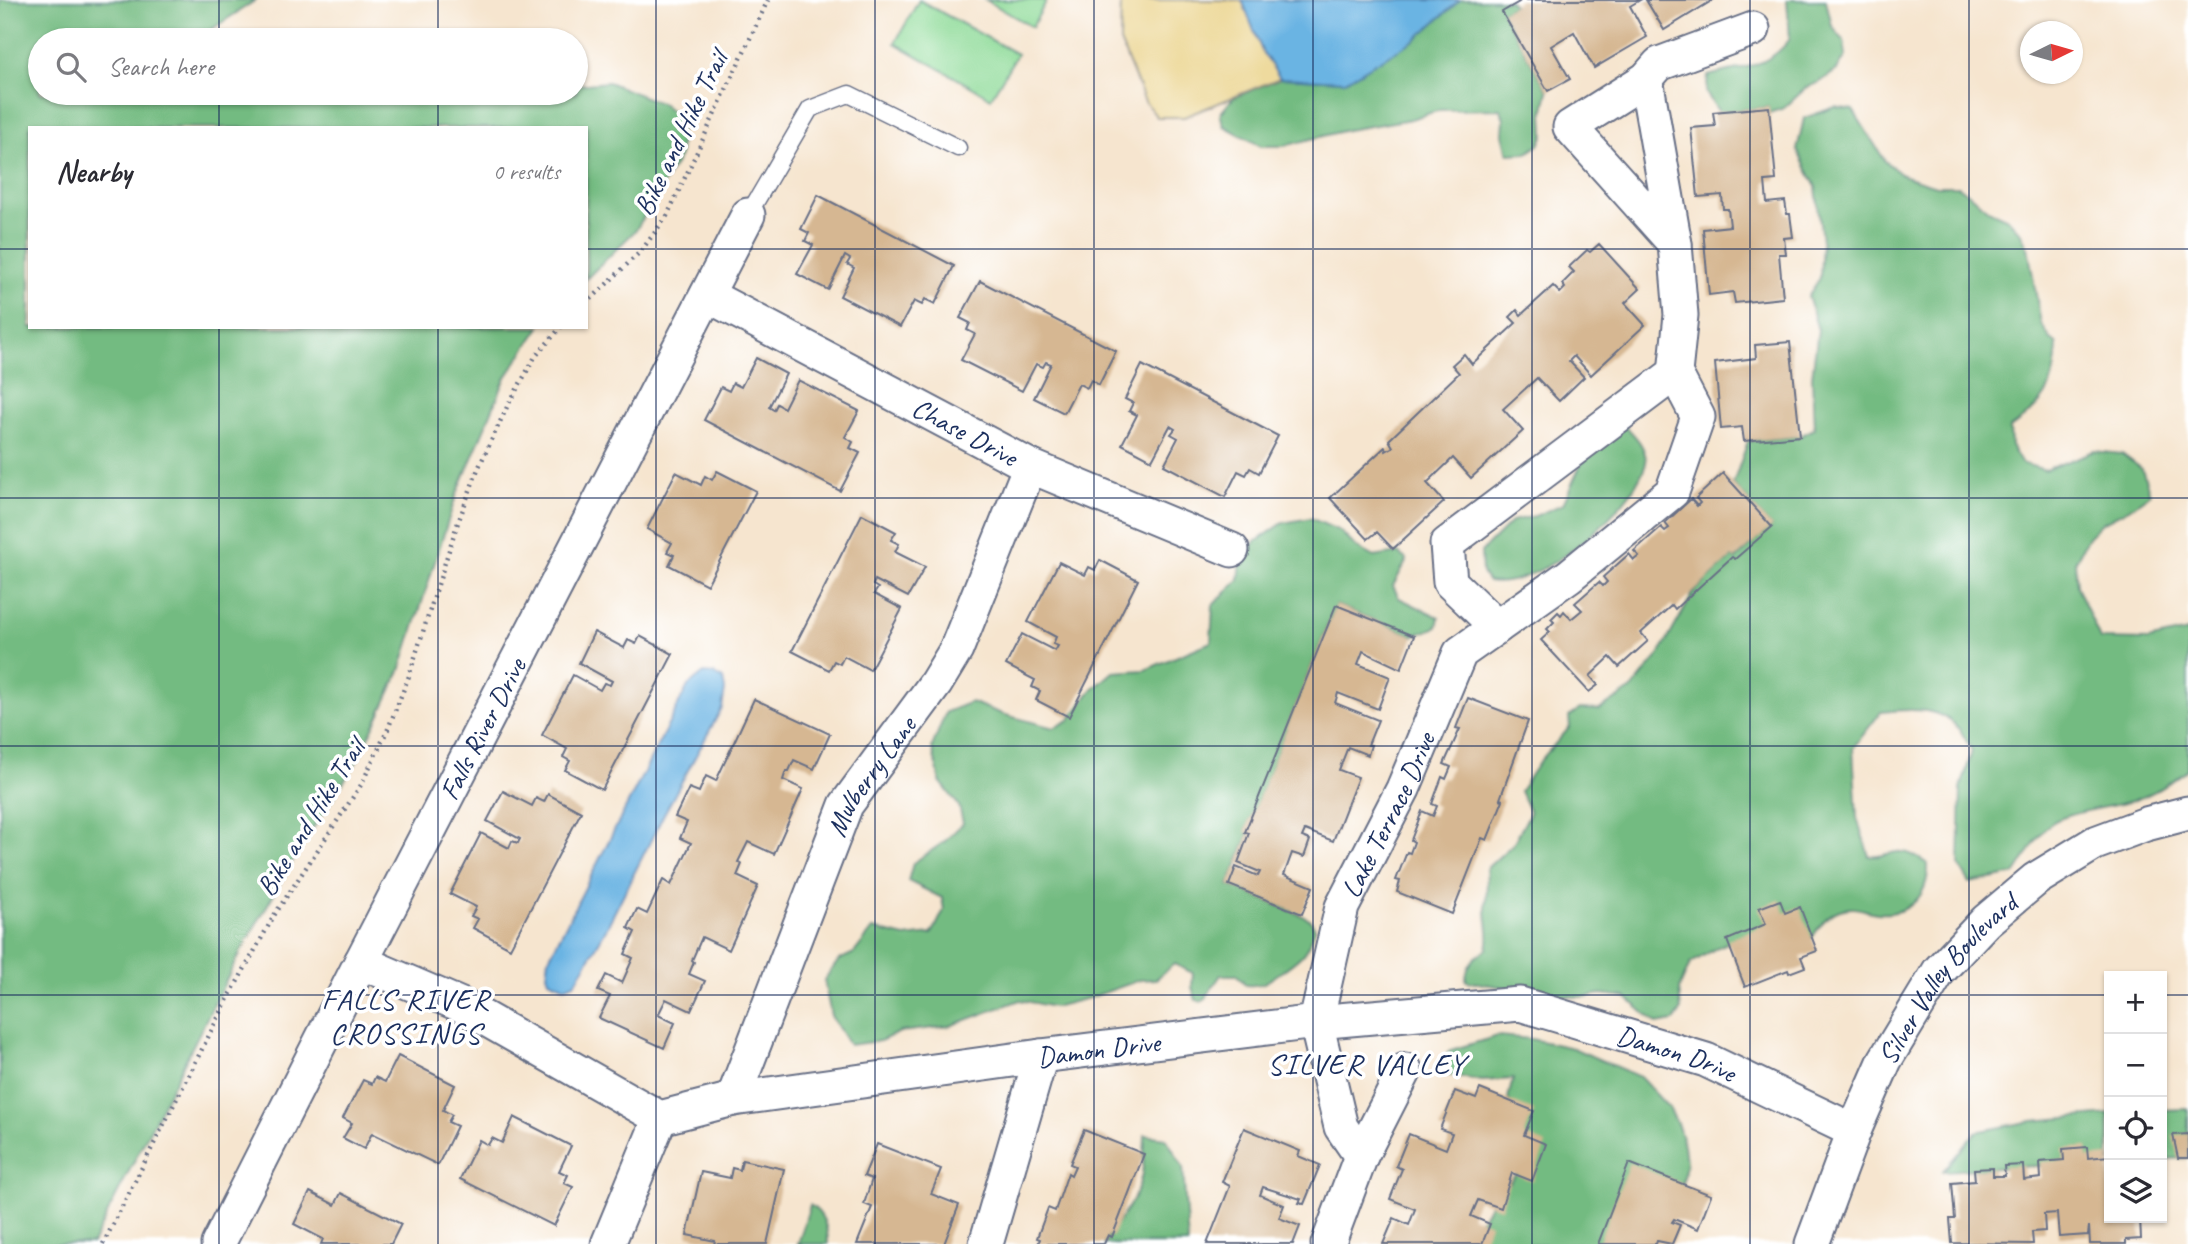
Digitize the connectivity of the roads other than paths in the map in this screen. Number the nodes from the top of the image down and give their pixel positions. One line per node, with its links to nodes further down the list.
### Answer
1 (1753, 29): 2 (street)
2 (1646, 79): 5 (street); 5 (street)
3 (958, 148): 4 (lane)
4 (748, 215): 6 (street, Falls River Drive)
5 (1675, 244): 7 (street)
6 (707, 295): 8 (street, Chase Drive); 12 (street, Falls River Drive)
7 (1675, 373): 10 (street, Lake Terrace Drive); 10 (street)
8 (1030, 466): 9 (street, Chase Drive); 16 (street, Mulberry Lane)
9 (1232, 550)
10 (1497, 627): 13 (street, Lake Terrace Drive)
11 (2188, 813): 18 (street, Silver Valley Boulevard)
12 (361, 962): 17 (street); 20 (street, Falls River Drive)
13 (1316, 1021): 14 (street, Damon Drive); 18 (street, Damon Drive); 19 (street)
14 (1041, 1055): 16 (street, Damon Drive); 22 (street)
15 (1405, 1070): 19 (street)
16 (733, 1099): 17 (street, Damon Drive)
17 (660, 1118): 21 (street)
18 (1854, 1131): 24 (street, Silver Valley Boulevard)
19 (1361, 1156): 23 (street)
20 (218, 1244)
21 (608, 1244)
22 (986, 1244)
23 (1328, 1244)
24 (1812, 1244)

